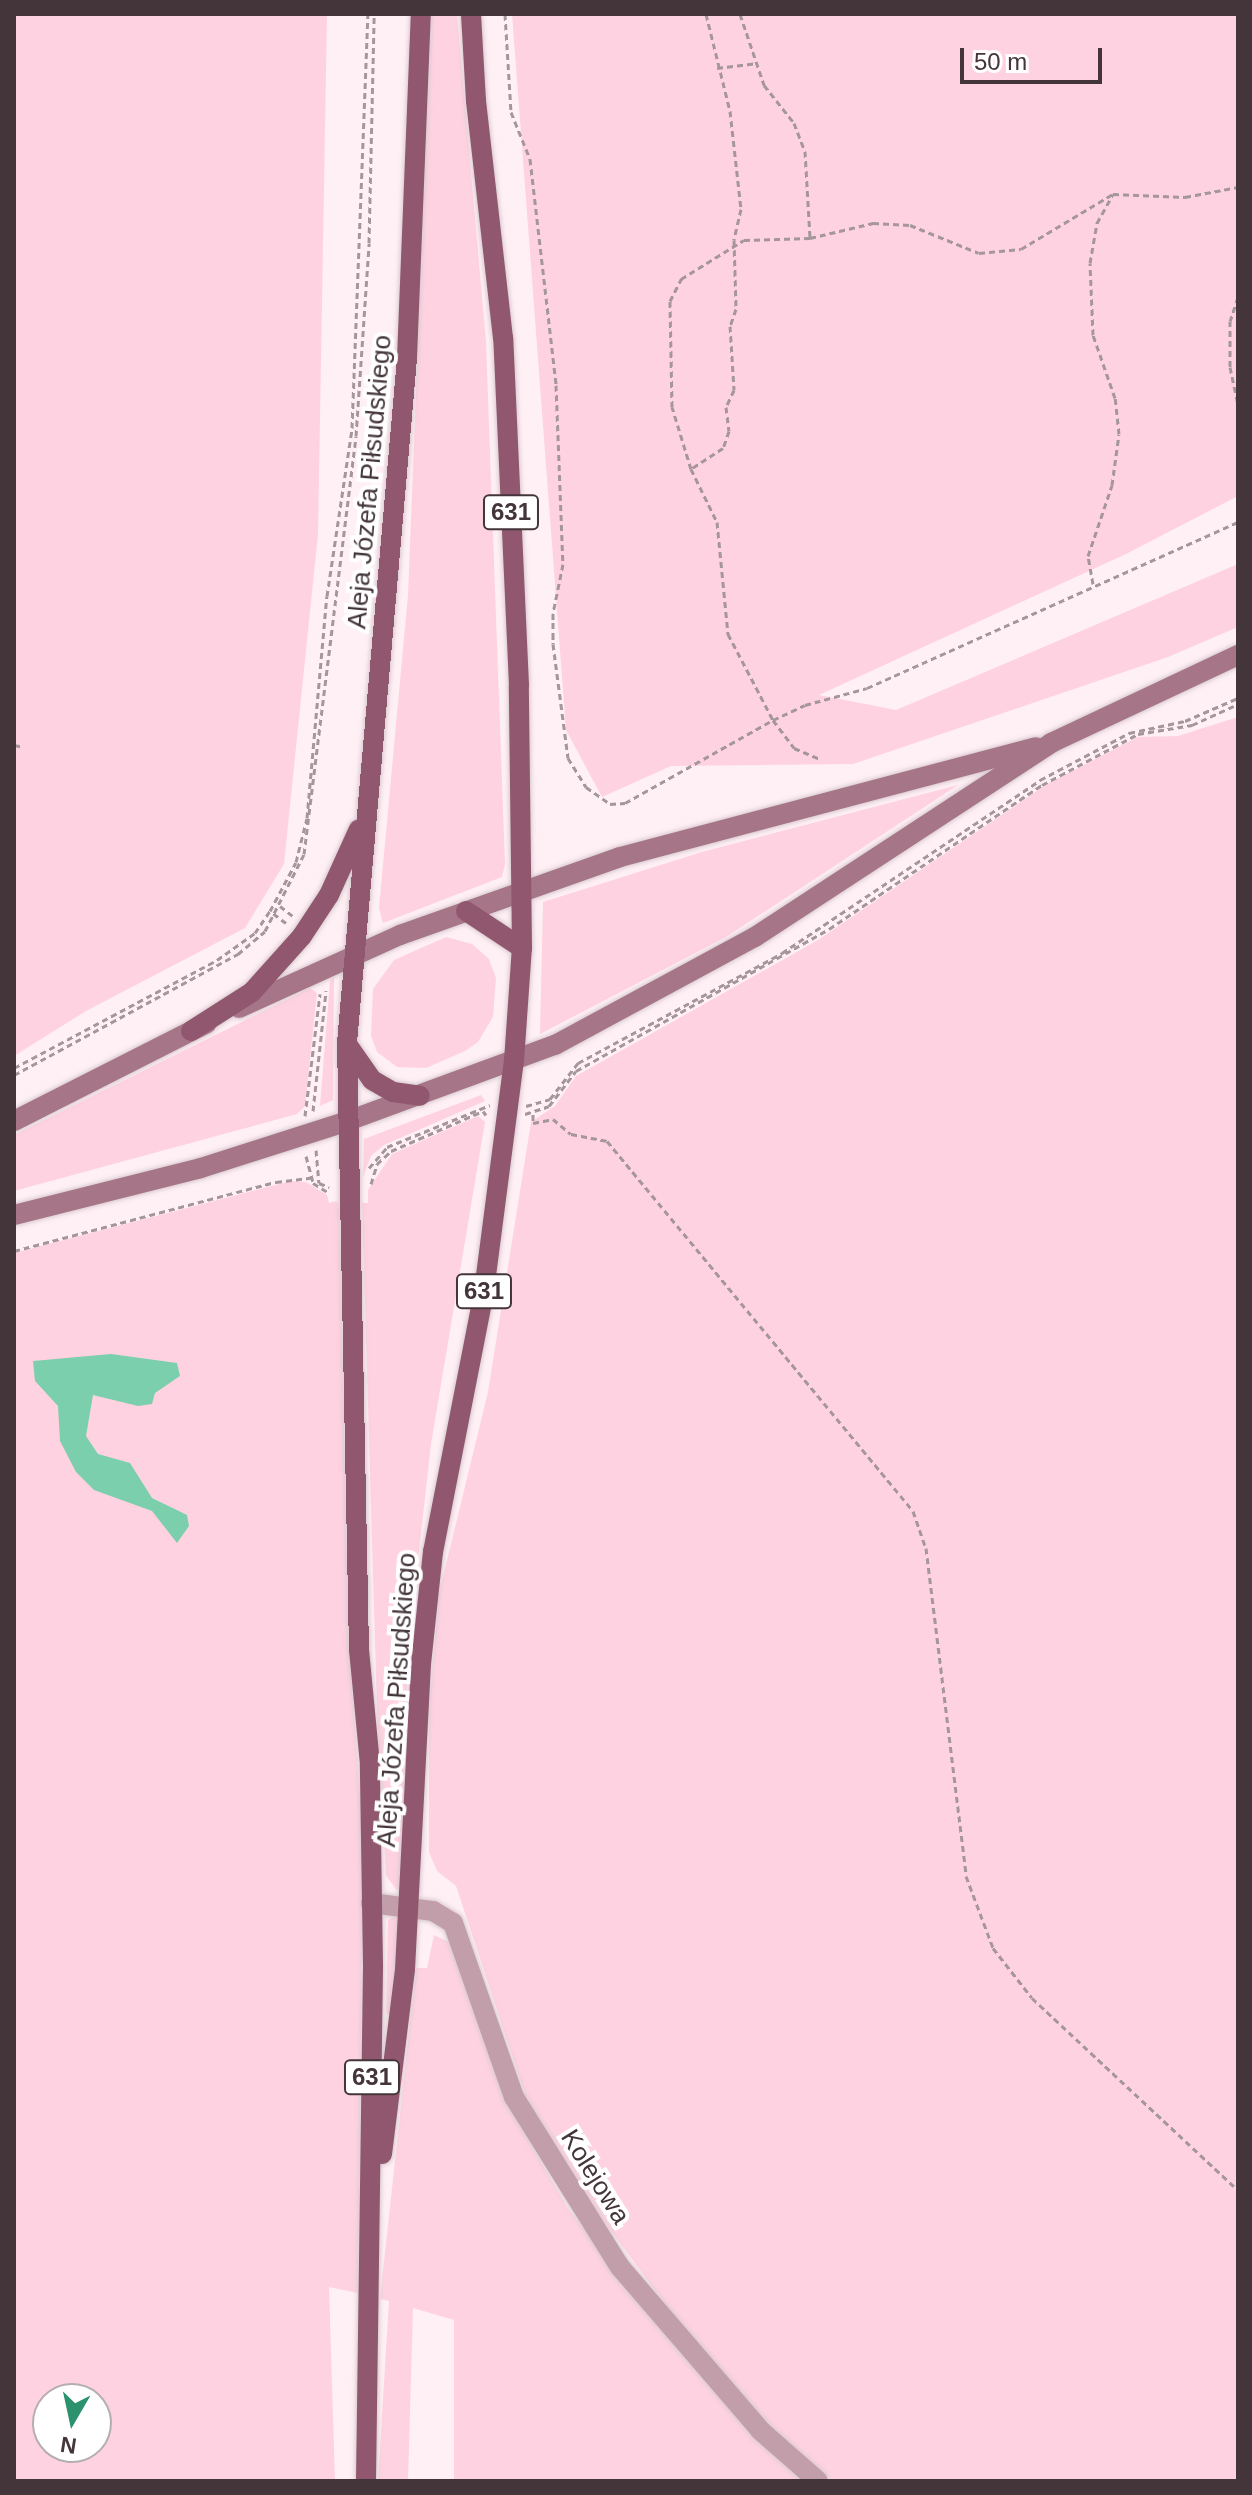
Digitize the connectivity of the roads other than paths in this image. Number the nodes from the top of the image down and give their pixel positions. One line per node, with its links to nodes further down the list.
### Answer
1 (421, 14): 5 (main road, Aleja Józefa Piłsudskiego / 631)
2 (471, 14): 6 (main road, 631)
3 (1238, 655): 4 (main road)
4 (1051, 743): 6 (main road); 12 (main road)
5 (368, 795): 9 (main road, Aleja Józefa Piłsudskiego / 631); 10 (main road)
6 (524, 891): 7 (main road); 8 (main road, 631)
7 (466, 911): 8 (main road); 9 (main road)
8 (522, 948): 12 (main road, 631)
9 (353, 953): 10 (main road); 11 (main road, 631)
10 (191, 1031): 14 (main road)
11 (347, 1043): 13 (main road); 15 (main road, 631)
12 (514, 1061): 13 (main road); 18 (main road, Aleja Józefa Piłsudskiego / 631)
13 (420, 1096): 15 (main road)
14 (14, 1121)
15 (348, 1121): 16 (main road); 17 (main road, Aleja Józefa Piłsudskiego / 631)
16 (14, 1215)
17 (371, 1903): 18 (street, Kolejowa); 19 (main road, Aleja Józefa Piłsudskiego / 631)
18 (409, 1906): 19 (main road, Aleja Józefa Piłsudskiego / 631); 21 (street, Kolejowa)
19 (371, 2252): 20 (main road, Aleja Józefa Piłsudskiego / 631)
20 (366, 2481)
21 (818, 2481)

